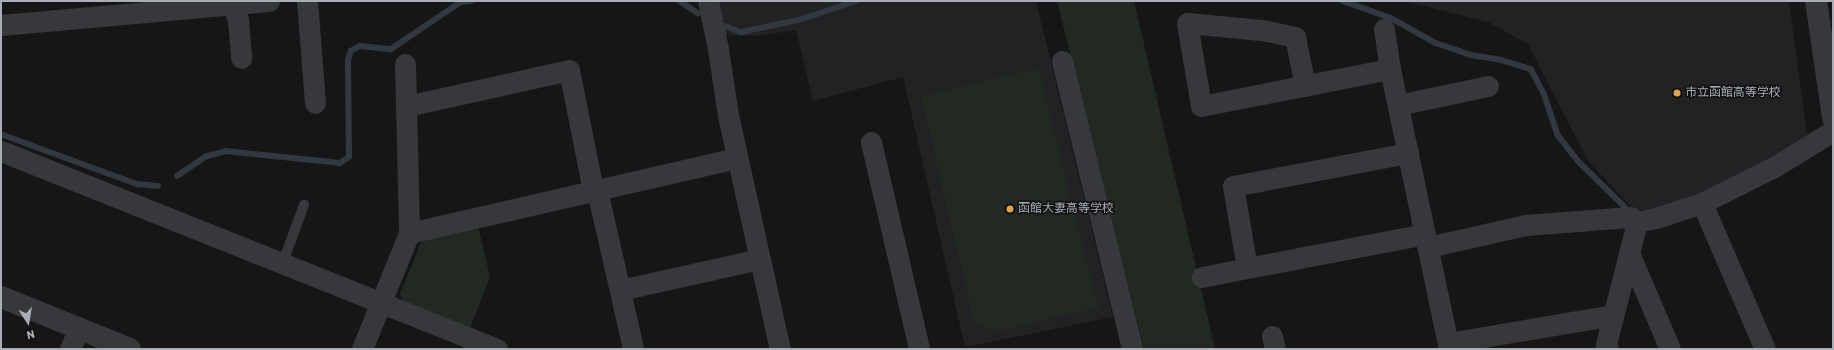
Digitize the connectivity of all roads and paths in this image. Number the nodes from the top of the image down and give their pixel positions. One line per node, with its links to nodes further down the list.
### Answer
1 (269, 1): 5 (street)
2 (307, 1): 15 (street)
3 (708, 1): 23 (street)
4 (1816, 1): 18 (street)
5 (237, 3): 6 (street); 9 (street)
6 (100, 9): 7 (street)
7 (1, 25)
8 (1384, 29): 12 (street)
9 (241, 58)
10 (1062, 61): 48 (street)
11 (405, 64): 17 (street)
12 (1390, 69): 13 (street); 16 (street)
13 (1305, 86): 13 (street)
14 (1488, 86): 16 (street)
15 (316, 103)
16 (1398, 105): 22 (street)
17 (407, 106): 24 (street); 28 (street)
18 (1833, 118)
19 (1833, 131): 25 (street)
20 (870, 142): 47 (street)
21 (1, 151): 32 (street)
22 (1408, 153): 29 (street); 33 (street)
23 (737, 158): 24 (street); 31 (street)
24 (595, 190): 28 (street); 35 (street)
25 (1702, 203): 27 (street); 51 (street)
26 (304, 205): 32 (lane)
27 (1638, 222): 29 (street); 30 (street)
28 (409, 233): 37 (street)
29 (1427, 241): 33 (street); 40 (street)
30 (1629, 253): 38 (street); 50 (street)
31 (760, 259): 35 (street); 46 (street)
32 (283, 262): 37 (street)
33 (1247, 268): 34 (street)
34 (1202, 277)
35 (620, 290): 45 (street)
36 (1, 297): 39 (street)
37 (382, 302): 43 (street); 44 (street)
38 (1613, 315): 40 (street); 49 (street)
39 (79, 328): 41 (street); 42 (street)
40 (1449, 346)
41 (70, 349)
42 (130, 349)
43 (362, 349)
44 (497, 349)
45 (633, 349)
46 (780, 349)
47 (919, 349)
48 (1132, 349)
49 (1608, 349)
50 (1670, 349)
51 (1765, 349)

